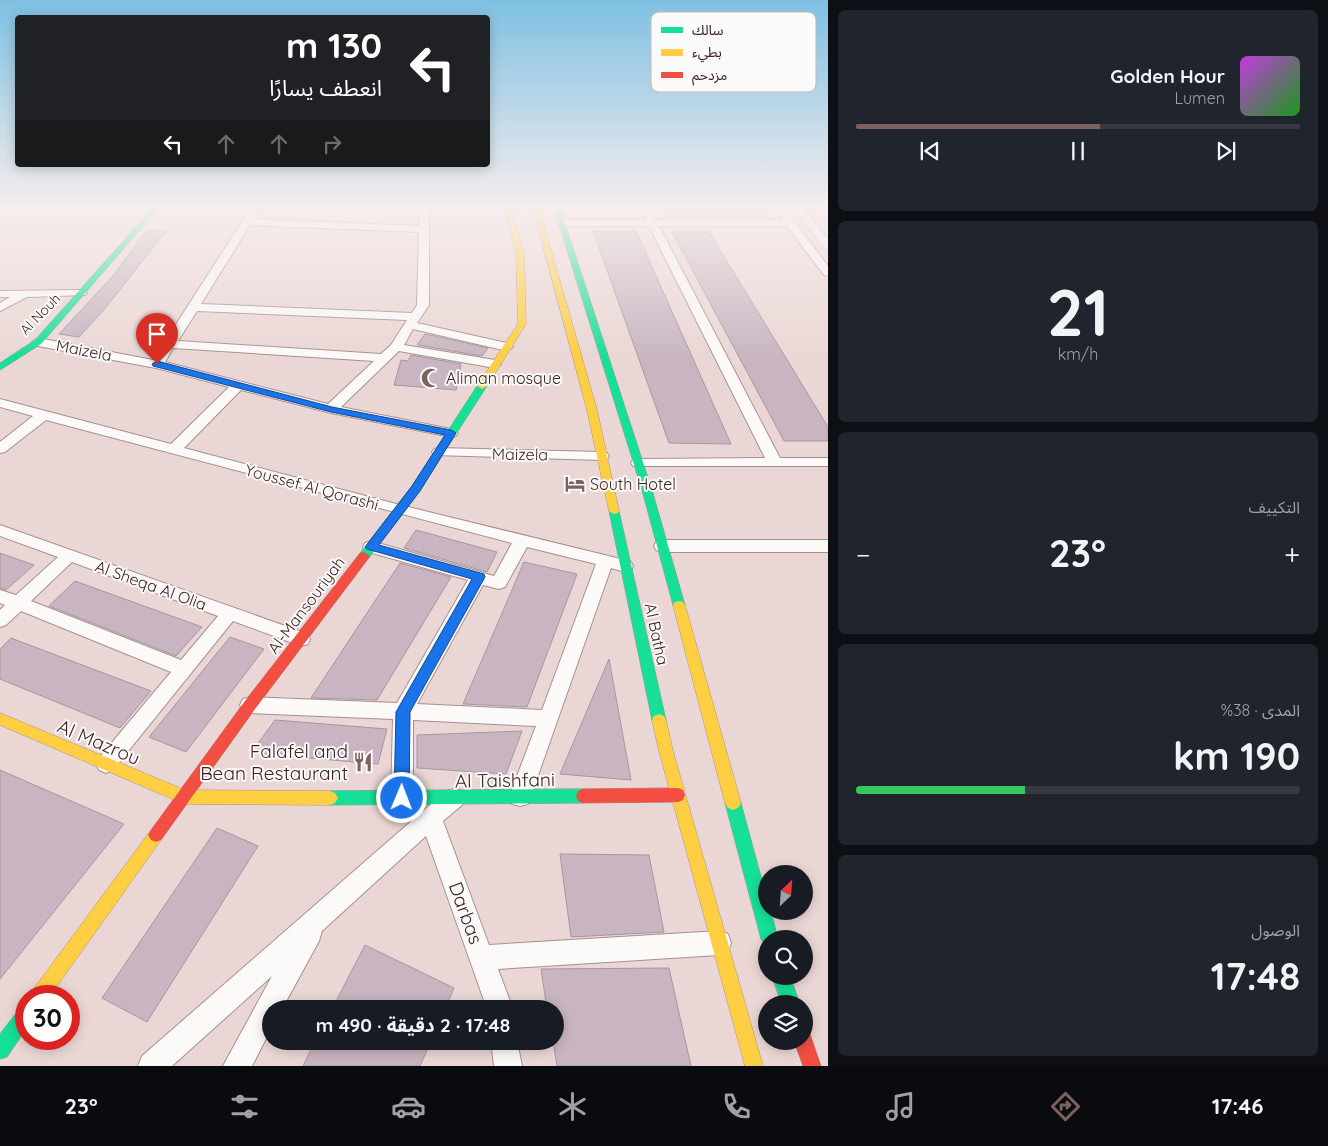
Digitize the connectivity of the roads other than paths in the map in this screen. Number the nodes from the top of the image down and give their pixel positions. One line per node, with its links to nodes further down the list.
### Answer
1 (112, 258): 11 (main road, Al Nouh)
2 (224, 258): 13 (street)
3 (424, 258): 15 (street)
4 (520, 258): 18 (main road, Al-Mansouriyah)
5 (550, 258): 21 (main road, Al Batha)
6 (573, 258): 24 (main road, Al Batha)
7 (670, 258): 39 (street)
8 (816, 258): 9 (street)
9 (828, 273)
10 (24, 293): 11 (street); 12 (street); 14 (street)
11 (81, 293): 16 (main road, Al Nouh)
12 (0, 294)
13 (193, 307): 15 (street); 17 (street)
14 (0, 308)
15 (413, 321): 18 (street); 19 (street)
16 (38, 342): 22 (street, Maizela); 25 (main road, Al Nouh)
17 (170, 344): 20 (street); 22 (street)
18 (507, 346): 23 (main road, Al-Mansouriyah)
19 (396, 347): 20 (street); 23 (street)
20 (385, 358): 30 (street)
21 (578, 361): 24 (main road); 28 (main road, Al Batha)
22 (157, 364): 26 (street, Maizela)
23 (495, 364): 32 (main road, Al-Mansouriyah)
24 (607, 364): 27 (main road, Al Batha)
25 (0, 367)
26 (238, 385): 30 (street, Maizela); 34 (street)
27 (616, 393): 28 (main road); 38 (main road, Al Batha)
28 (588, 398): 36 (main road, Al Batha)
29 (0, 403): 31 (street, Youssef Al Qorashi)
30 (331, 410): 32 (street, Maizela)
31 (43, 415): 33 (street); 34 (street, Youssef Al Qorashi)
32 (451, 433): 35 (main road, Al-Mansouriyah)
33 (0, 448)
34 (173, 450): 40 (street, Youssef Al Qorashi)
35 (439, 452): 36 (street, Maizela); 40 (main road, Al-Mansouriyah)
36 (602, 456): 48 (main road, Al Batha)
37 (828, 462): 39 (street)
38 (638, 463): 39 (street); 43 (main road, Al Batha)
39 (775, 463)
40 (400, 510): 42 (street, Youssef Al Qorashi); 45 (main road, Al-Mansouriyah)
41 (0, 530): 46 (street, Al Sheqa Al Olia)
42 (522, 541): 47 (street, Youssef Al Qorashi); 49 (street)
43 (662, 546): 44 (street); 68 (main road, Al Batha)
44 (828, 546)
45 (371, 547): 49 (street); 54 (main road, Al-Mansouriyah)
46 (70, 555): 51 (street); 52 (street, Al Sheqa Al Olia)
47 (605, 562): 48 (street, Youssef Al Qorashi); 58 (street)
48 (625, 566): 61 (main road, Al Batha)
49 (479, 577): 57 (street)
50 (0, 596): 51 (street)
51 (18, 603): 53 (street); 55 (street)
52 (230, 613): 54 (street, Al Sheqa Al Olia); 55 (street)
53 (0, 620)
54 (301, 639): 56 (main road, Al-Mansouriyah)
55 (184, 669): 60 (street)
56 (250, 705): 57 (street); 62 (main road, Al-Mansouriyah)
57 (403, 712): 58 (street); 64 (street)
58 (549, 718): 63 (street)
59 (0, 719): 60 (main road, Al Mazrou)
60 (106, 764): 62 (main road, Al Mazrou)
61 (678, 794): 63 (main road, Al Taishfani); 69 (main road, Al Batha)
62 (184, 797): 64 (main road, Al Taishfani); 71 (main road, Al-Mansouriyah)
63 (520, 797): 65 (main road, Al Taishfani)
64 (402, 798): 65 (main road, Al Taishfani)
65 (454, 798): 66 (street)
66 (431, 818): 67 (street); 70 (street, Darbas)
67 (316, 921): 76 (street); 77 (street)
68 (768, 930)
69 (720, 943): 70 (street); 78 (main road, Al Batha)
70 (482, 958): 72 (street, Darbas)
71 (47, 985)
72 (497, 1000)
73 (15, 1029): 74 (main road)
74 (0, 1050)
75 (807, 1050): 79 (main road)
76 (152, 1066)
77 (237, 1066)
78 (754, 1066)
79 (812, 1066)

